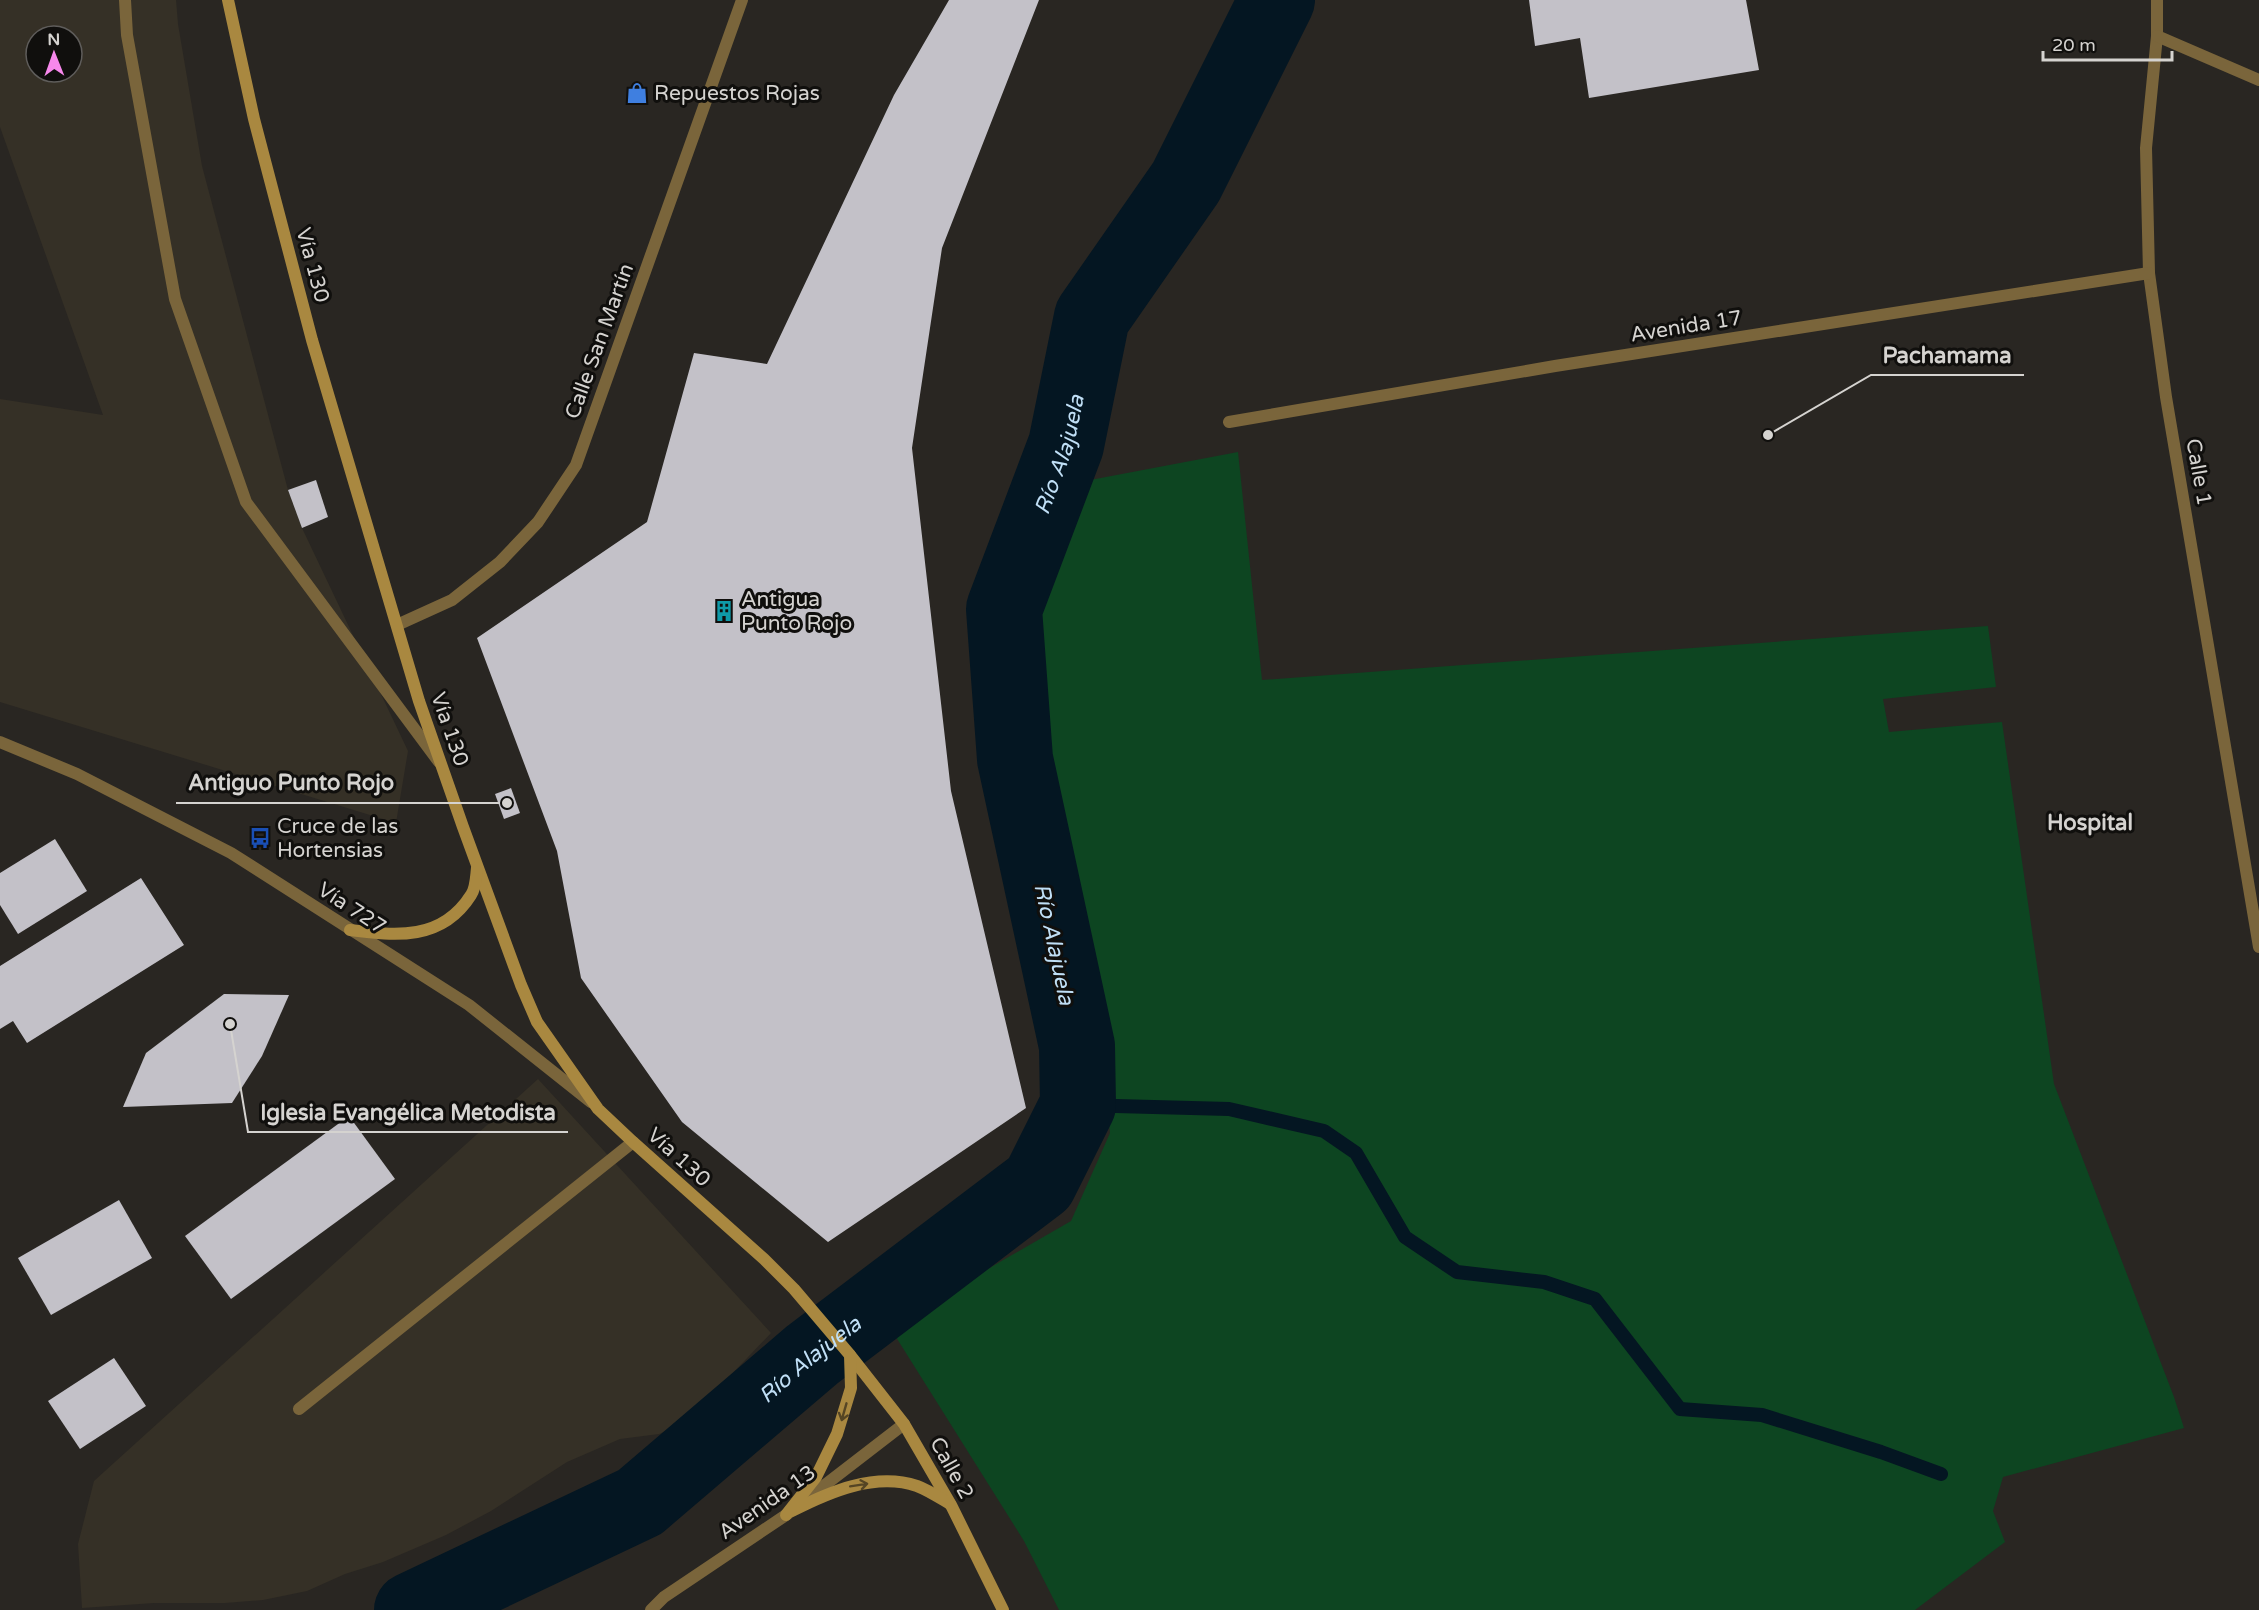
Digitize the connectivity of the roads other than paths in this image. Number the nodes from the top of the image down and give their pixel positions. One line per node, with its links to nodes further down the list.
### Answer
1 (125, 0): 11 (street)
2 (228, 0): 9 (main road, Vía 130)
3 (742, 0): 9 (street, Calle San Martín)
4 (2157, 0): 5 (street, Calle 1)
5 (2157, 36): 6 (street); 7 (street, Calle 1)
6 (2259, 80)
7 (2149, 273): 8 (street, Avenida 17); 14 (street, Calle 1)
8 (1229, 422)
9 (397, 625): 11 (main road, Vía 130)
10 (0, 742): 13 (street, Vía 727)
11 (444, 769): 12 (main road, Vía 130)
12 (478, 866): 13 (main road); 15 (main road, Vía 130)
13 (350, 930): 15 (street, Vía 727)
14 (2259, 947)
15 (598, 1109): 16 (main road, Vía 130)
16 (633, 1142): 17 (main road, Vía 130); 18 (street)
17 (850, 1355): 19 (main road, Calle 2); 21 (main road, one-way to 21)
18 (299, 1409)
19 (904, 1424): 20 (main road, Calle 2); 21 (street, Avenida 13)
20 (951, 1505): 21 (main road, one-way to 20); 23 (main road, Calle 2)
21 (786, 1515): 22 (street, Avenida 13)
22 (651, 1610)
23 (1003, 1610)

